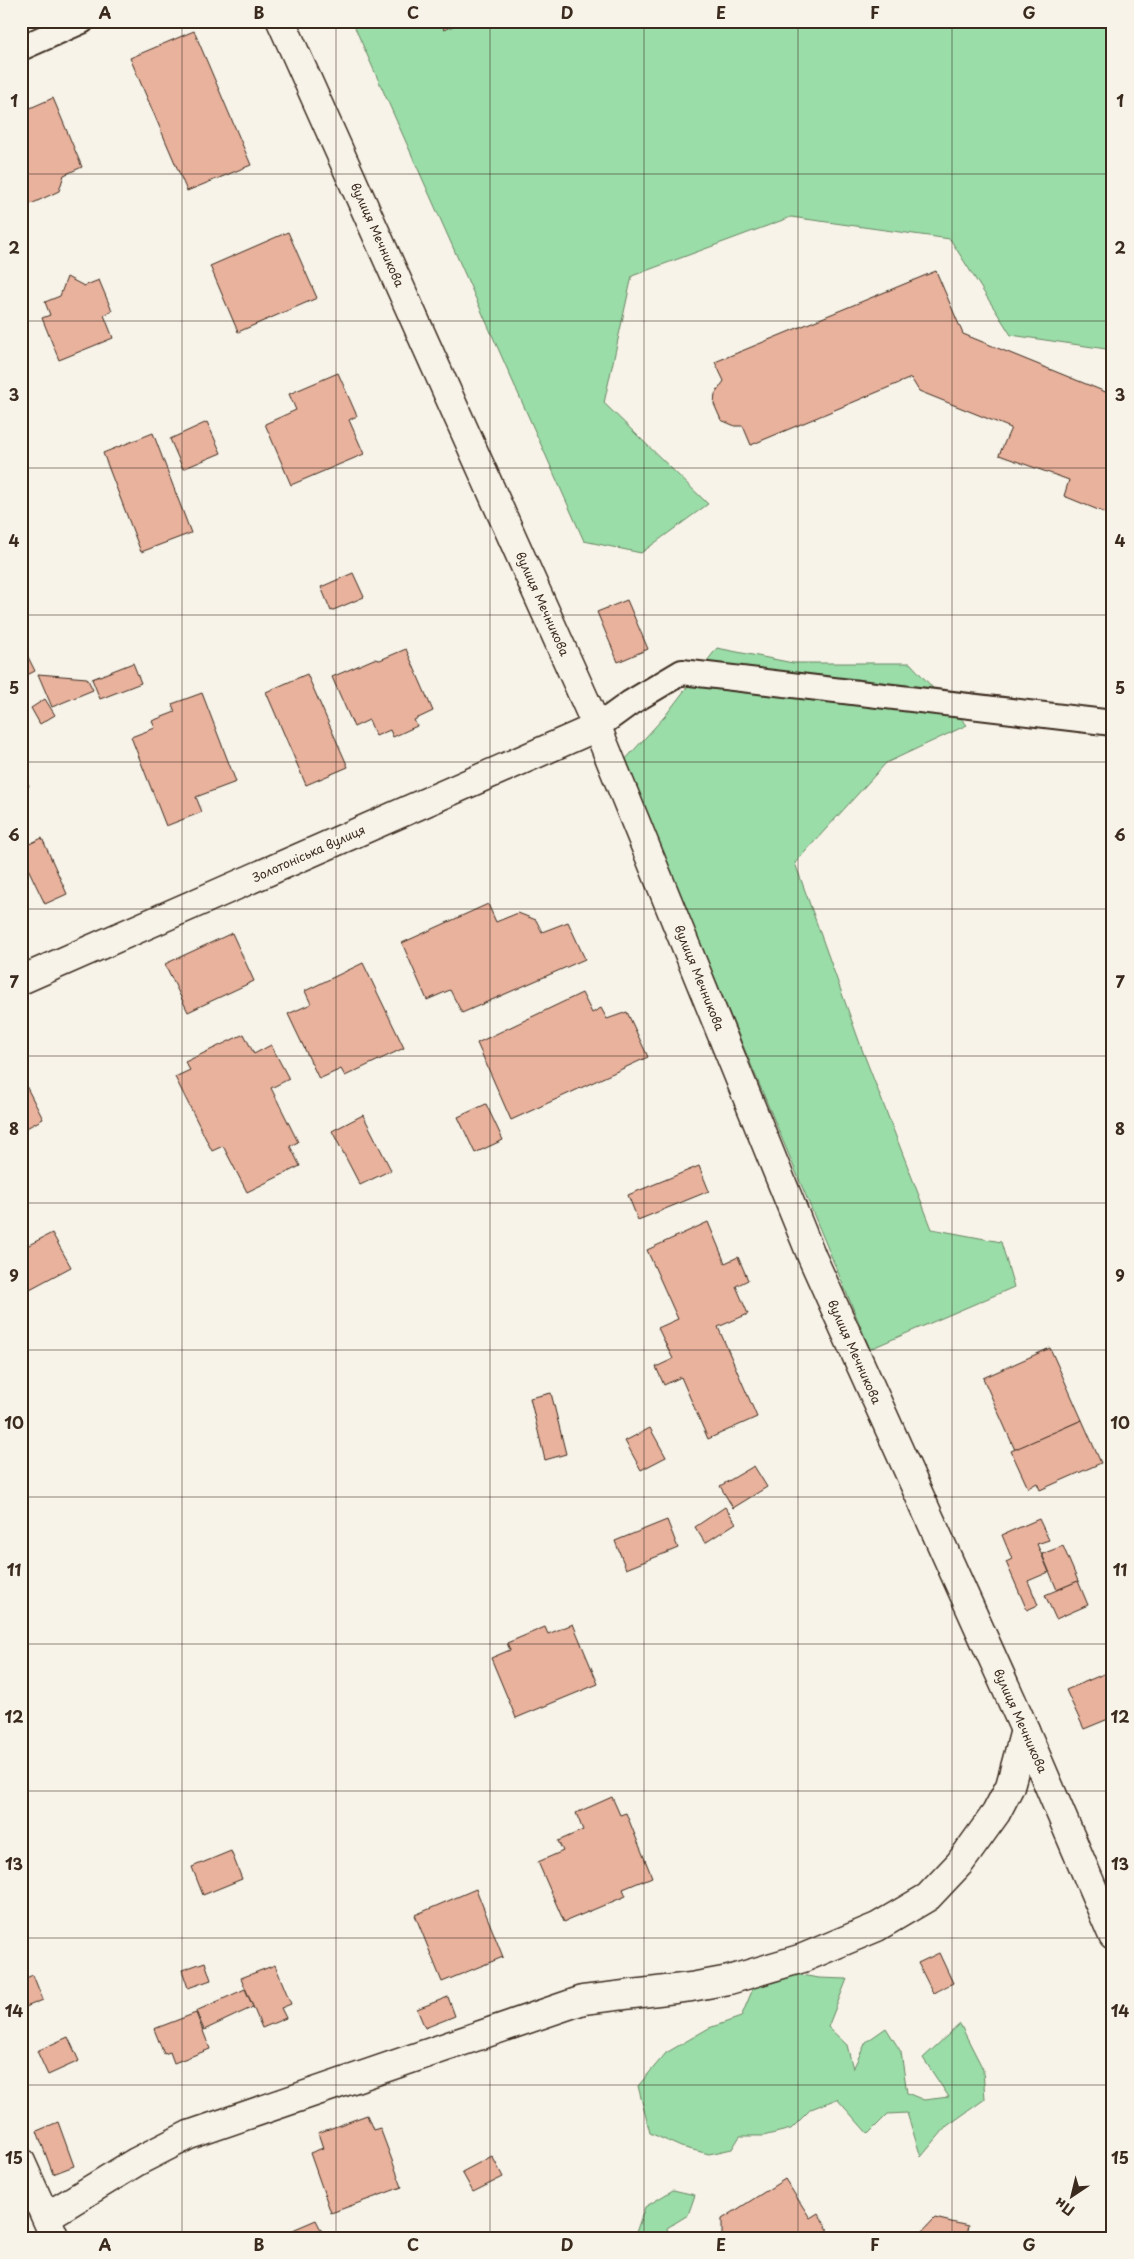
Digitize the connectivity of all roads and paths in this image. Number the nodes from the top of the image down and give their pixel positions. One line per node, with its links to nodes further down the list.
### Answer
1 (82, 21): 3 (lane)
2 (281, 21): 5 (street, вулиця Мечникова)
3 (21, 48)
4 (1113, 722): 5 (lane)
5 (597, 727): 6 (street, Золотоніська вулиця); 7 (street, вулиця Мечникова)
6 (21, 980)
7 (1025, 1730): 8 (street, вулиця Мечникова); 10 (street)
8 (1113, 1936)
9 (21, 2162): 10 (street)
10 (50, 2227)

